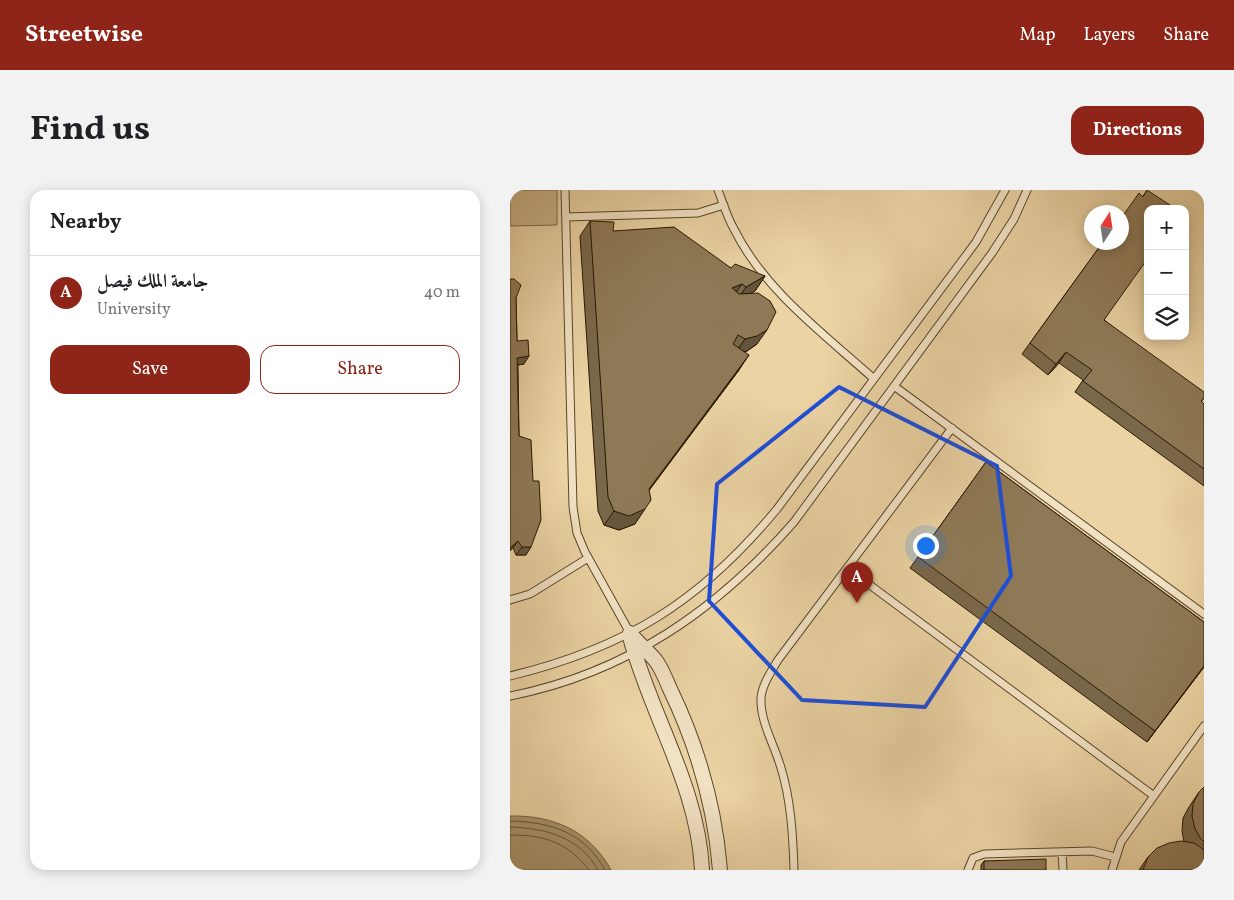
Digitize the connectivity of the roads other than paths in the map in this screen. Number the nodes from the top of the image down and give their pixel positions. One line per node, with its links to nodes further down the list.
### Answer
1 (566, 190): 6 (lane)
2 (718, 190): 5 (lane)
3 (1005, 190): 7 (lane)
4 (1027, 190): 8 (lane)
5 (724, 205): 6 (lane); 7 (lane)
6 (566, 216): 10 (lane)
7 (874, 379): 14 (lane)
8 (894, 386): 9 (lane); 15 (lane)
9 (952, 428): 11 (lane); 13 (lane)
10 (588, 558): 12 (lane); 14 (lane)
11 (847, 568): 19 (lane); 24 (lane)
12 (510, 600)
13 (1204, 614)
14 (630, 633): 15 (street); 16 (lane)
15 (638, 649): 17 (lane); 22 (street); 23 (street)
16 (510, 676)
17 (510, 696)
18 (1204, 726): 19 (lane)
19 (1154, 796): 21 (lane)
20 (1062, 852): 21 (lane); 25 (lane); 26 (lane)
21 (1115, 857): 27 (lane)
22 (702, 870)
23 (720, 870)
24 (794, 870)
25 (968, 870)
26 (1063, 870)
27 (1112, 870)

